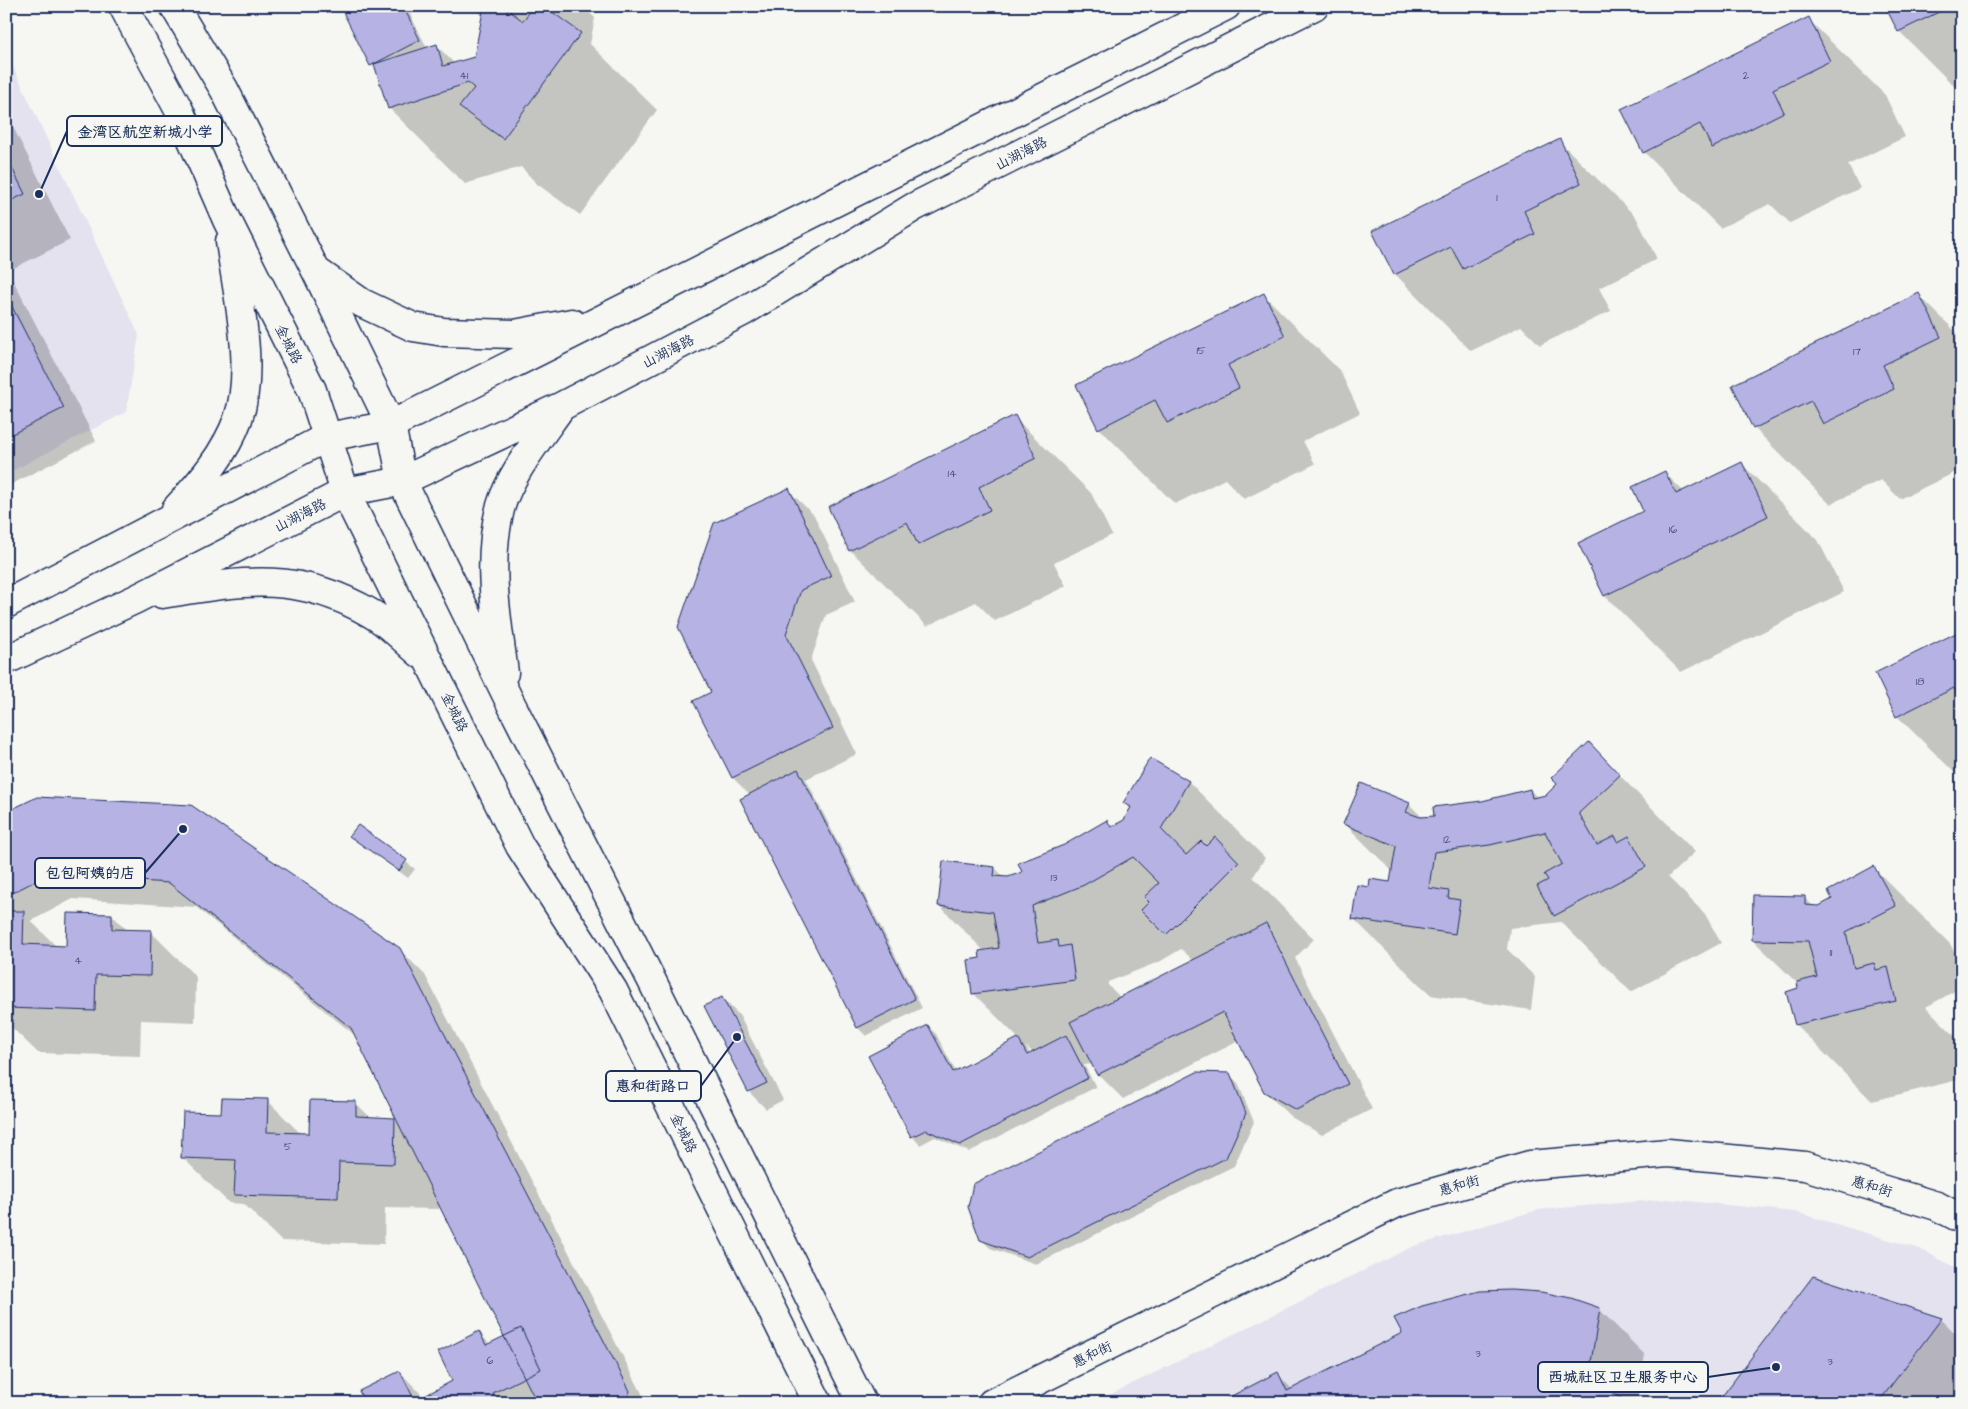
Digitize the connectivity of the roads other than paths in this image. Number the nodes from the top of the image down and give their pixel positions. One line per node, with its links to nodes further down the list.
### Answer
1 (123, 6): 5 (street, 金城路)
2 (174, 6): 6 (street)
3 (1226, 6): 7 (street)
4 (1314, 6): 8 (street, 山湖海路)
5 (227, 220): 10 (street, 金城路); 13 (street)
6 (316, 271): 7 (street); 9 (street)
7 (603, 318): 9 (street)
8 (562, 406): 11 (street, 山湖海路); 18 (street)
9 (391, 425): 10 (street); 11 (street)
10 (327, 437): 12 (street, 金城路); 13 (street)
11 (402, 481): 12 (street, 山湖海路); 18 (street)
12 (345, 492): 14 (street, 山湖海路); 17 (street, 金城路)
13 (164, 522): 15 (street)
14 (136, 599): 16 (street, 山湖海路); 17 (street)
15 (6, 604)
16 (6, 660)
17 (430, 662): 20 (street, 金城路)
18 (508, 698): 21 (street)
19 (1962, 1219): 22 (street, 惠和街)
20 (818, 1403)
21 (862, 1403)
22 (992, 1403)

